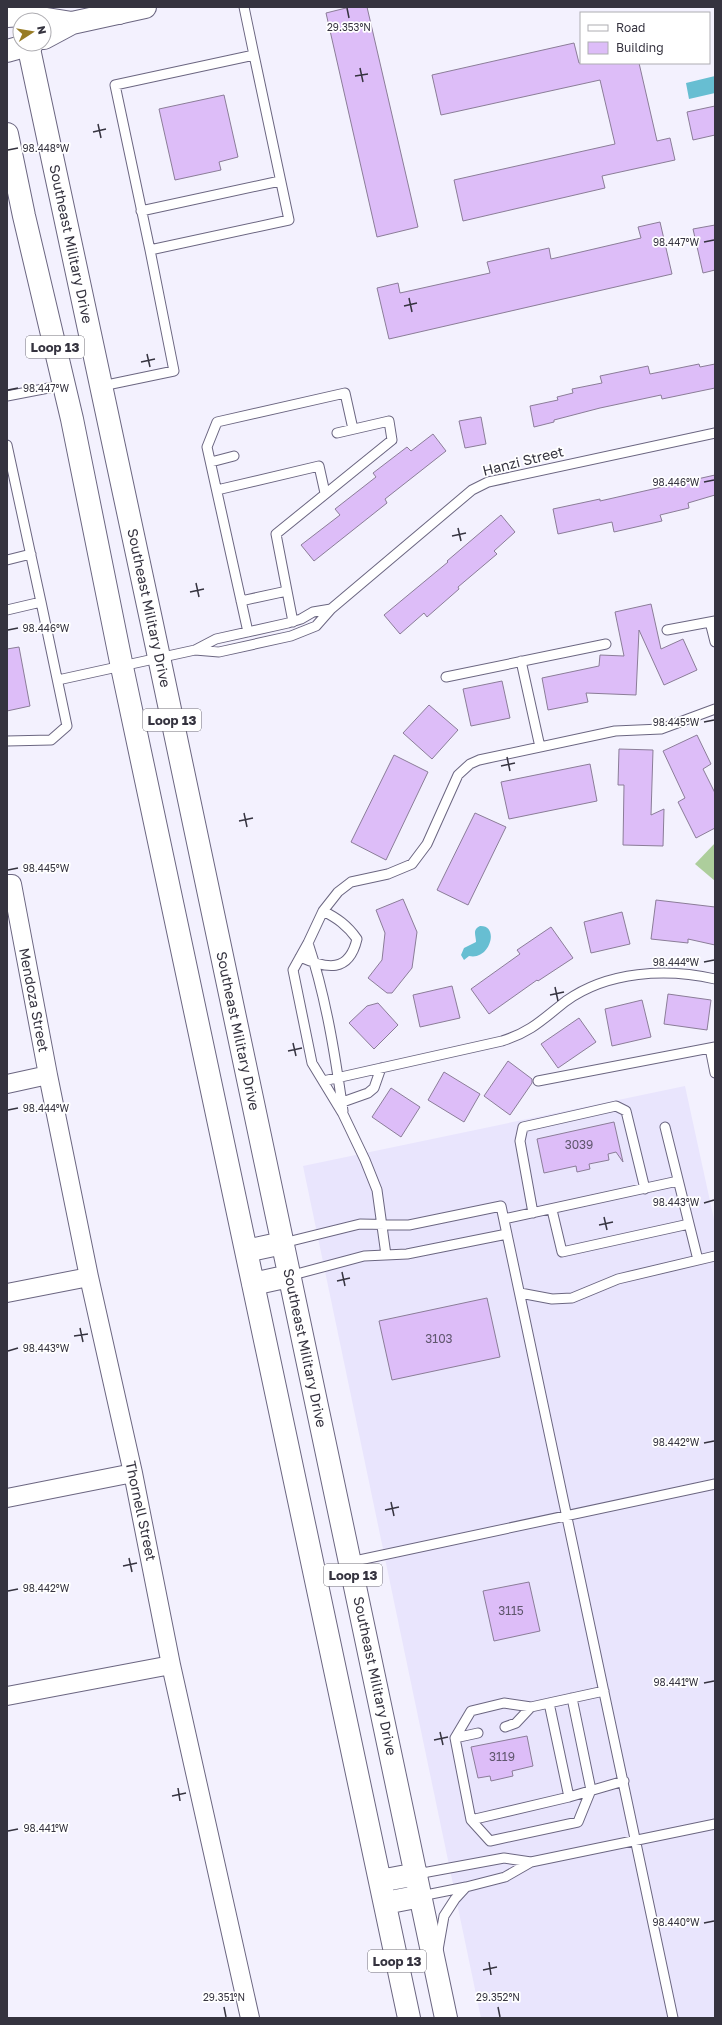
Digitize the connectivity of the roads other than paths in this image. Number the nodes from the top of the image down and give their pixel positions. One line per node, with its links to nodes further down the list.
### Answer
1 (145, 7): 3 (main road)
2 (244, 7): 8 (lane)
3 (110, 10): 5 (main road)
4 (52, 20): 5 (main road)
5 (72, 23): 6 (main road)
6 (52, 33)
7 (35, 52): 14 (main road, Southeast Military Drive / Loop 13)
8 (254, 55): 10 (lane); 11 (lane)
9 (8, 140): 13 (main road, Loop 13)
10 (280, 181): 11 (lane); 12 (lane)
11 (141, 211): 12 (lane)
12 (150, 250): 14 (lane)
13 (64, 385): 15 (lane); 40 (main road, Loop 13)
14 (102, 386): 38 (main road, Southeast Military Drive / Loop 13)
15 (7, 396)
16 (353, 429): 17 (lane); 21 (lane); 23 (lane)
17 (337, 433)
18 (715, 433): 29 (lane, Hanzi Street)
19 (7, 445): 24 (lane)
20 (234, 456): 21 (lane)
21 (211, 462): 22 (lane)
22 (217, 490): 23 (lane); 27 (lane)
23 (325, 493): 26 (lane)
24 (30, 554): 25 (lane); 28 (lane)
25 (7, 560)
26 (287, 591): 27 (lane); 32 (lane)
27 (241, 601): 34 (lane)
28 (41, 602): 30 (lane); 42 (lane)
29 (331, 609): 32 (lane, Hanzi Street); 37 (lane, Hanzi Street)
30 (7, 610)
31 (713, 621): 33 (lane); 35 (lane)
32 (293, 622): 34 (lane, Hanzi Street)
33 (667, 630)
34 (248, 632): 37 (lane, Hanzi Street)
35 (715, 642)
36 (606, 644): 39 (lane)
37 (195, 650): 38 (lane, Hanzi Street)
38 (160, 658): 40 (lane, Hanzi Street); 70 (main road, Southeast Military Drive / Loop 13)
39 (521, 661): 41 (lane); 45 (lane)
40 (122, 667): 42 (lane, Hanzi Street); 71 (main road, Loop 13)
41 (446, 677)
42 (58, 680): 44 (lane)
43 (715, 709): 45 (lane)
44 (7, 741)
45 (540, 747): 47 (lane)
46 (9, 884): 55 (street, Mendoza Street)
47 (323, 911): 48 (lane); 50 (lane)
48 (308, 943): 49 (lane); 50 (lane)
49 (300, 957): 50 (lane); 57 (lane)
50 (315, 964): 56 (lane)
51 (715, 979): 53 (lane)
52 (712, 1047): 54 (lane); 58 (lane)
53 (381, 1068): 56 (lane); 60 (lane)
54 (715, 1073)
55 (48, 1075): 59 (street); 76 (street, Mendoza Street)
56 (338, 1076): 57 (lane); 60 (lane)
57 (323, 1081): 60 (lane)
58 (538, 1081)
59 (7, 1084)
60 (339, 1103): 67 (lane)
61 (665, 1127): 62 (lane)
62 (678, 1181): 63 (lane); 68 (lane)
63 (645, 1189): 64 (lane); 65 (lane)
64 (552, 1210): 65 (lane); 68 (lane)
65 (533, 1213): 66 (lane)
66 (504, 1219): 67 (lane); 69 (lane)
67 (381, 1224): 70 (lane); 72 (lane)
68 (689, 1224): 74 (lane)
69 (507, 1234): 72 (lane); 79 (lane)
70 (283, 1243): 71 (main road); 75 (main road, Southeast Military Drive / Loop 13)
71 (246, 1251): 77 (main road, Loop 13)
72 (386, 1255): 75 (lane)
73 (715, 1256): 74 (lane)
74 (698, 1260): 79 (lane)
75 (289, 1276): 77 (main road); 84 (main road, Southeast Military Drive / Loop 13)
76 (89, 1277): 78 (street); 80 (street, Thornell Street)
77 (253, 1284): 102 (main road, Loop 13)
78 (7, 1293)
79 (520, 1293): 83 (lane)
80 (133, 1473): 82 (street); 85 (street, Thornell Street)
81 (715, 1484): 83 (lane)
82 (7, 1498)
83 (567, 1516): 84 (lane); 86 (lane)
84 (350, 1562): 101 (main road, Southeast Military Drive / Loop 13)
85 (171, 1665): 87 (street); 107 (street, Thornell Street)
86 (604, 1691): 88 (lane); 94 (lane)
87 (7, 1696)
88 (572, 1698): 89 (lane); 95 (lane)
89 (549, 1703): 90 (lane); 96 (lane)
90 (531, 1707): 91 (lane); 93 (lane)
91 (505, 1726)
92 (478, 1733): 93 (lane)
93 (455, 1738): 97 (lane)
94 (624, 1781): 95 (lane); 99 (lane)
95 (591, 1790): 96 (lane); 97 (lane)
96 (569, 1797): 97 (lane)
97 (471, 1820)
98 (715, 1824): 99 (lane)
99 (636, 1840): 100 (lane); 110 (lane)
100 (531, 1862): 101 (lane); 103 (lane)
101 (417, 1874): 102 (main road); 104 (main road, Southeast Military Drive / Loop 13)
102 (380, 1881): 105 (main road, Loop 13)
103 (466, 1887): 104 (lane); 106 (lane)
104 (421, 1896): 105 (main road); 106 (main road, Southeast Military Drive / Loop 13)
105 (385, 1903): 108 (main road, Loop 13)
106 (435, 1967): 109 (main road, Southeast Military Drive / Loop 13)
107 (250, 2018)
108 (409, 2018)
109 (446, 2018)
110 (674, 2018)

